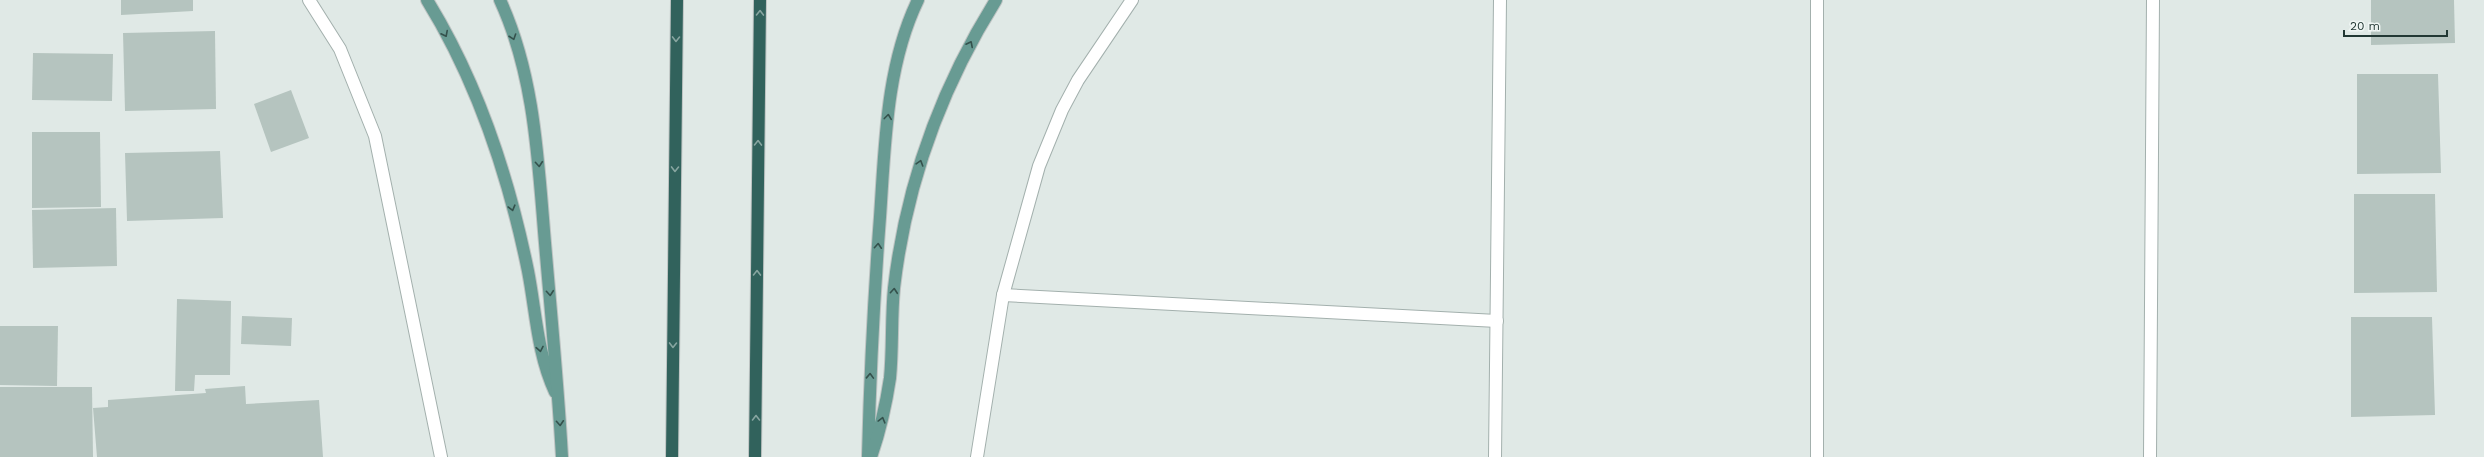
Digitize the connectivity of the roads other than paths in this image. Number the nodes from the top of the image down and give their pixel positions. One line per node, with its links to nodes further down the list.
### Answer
1 (309, 0): 15 (street)
2 (427, 0): 14 (main road, one-way to 14)
3 (500, 0): 14 (main road, one-way to 14)
4 (677, 0): 17 (highway, one-way to 17)
5 (760, 0): 18 (highway, one-way to 5)
6 (918, 0): 19 (main road, one-way to 6)
7 (996, 0): 19 (main road, one-way to 7)
8 (1132, 0): 12 (street)
9 (1500, 0): 13 (street)
10 (1817, 0): 22 (street)
11 (2153, 0): 23 (street)
12 (1003, 295): 13 (street); 20 (street)
13 (1497, 321): 21 (street)
14 (559, 401): 16 (main road, one-way to 16)
15 (441, 457)
16 (562, 457)
17 (672, 457)
18 (755, 457)
19 (869, 457)
20 (977, 457)
21 (1495, 457)
22 (1817, 457)
23 (2150, 457)

